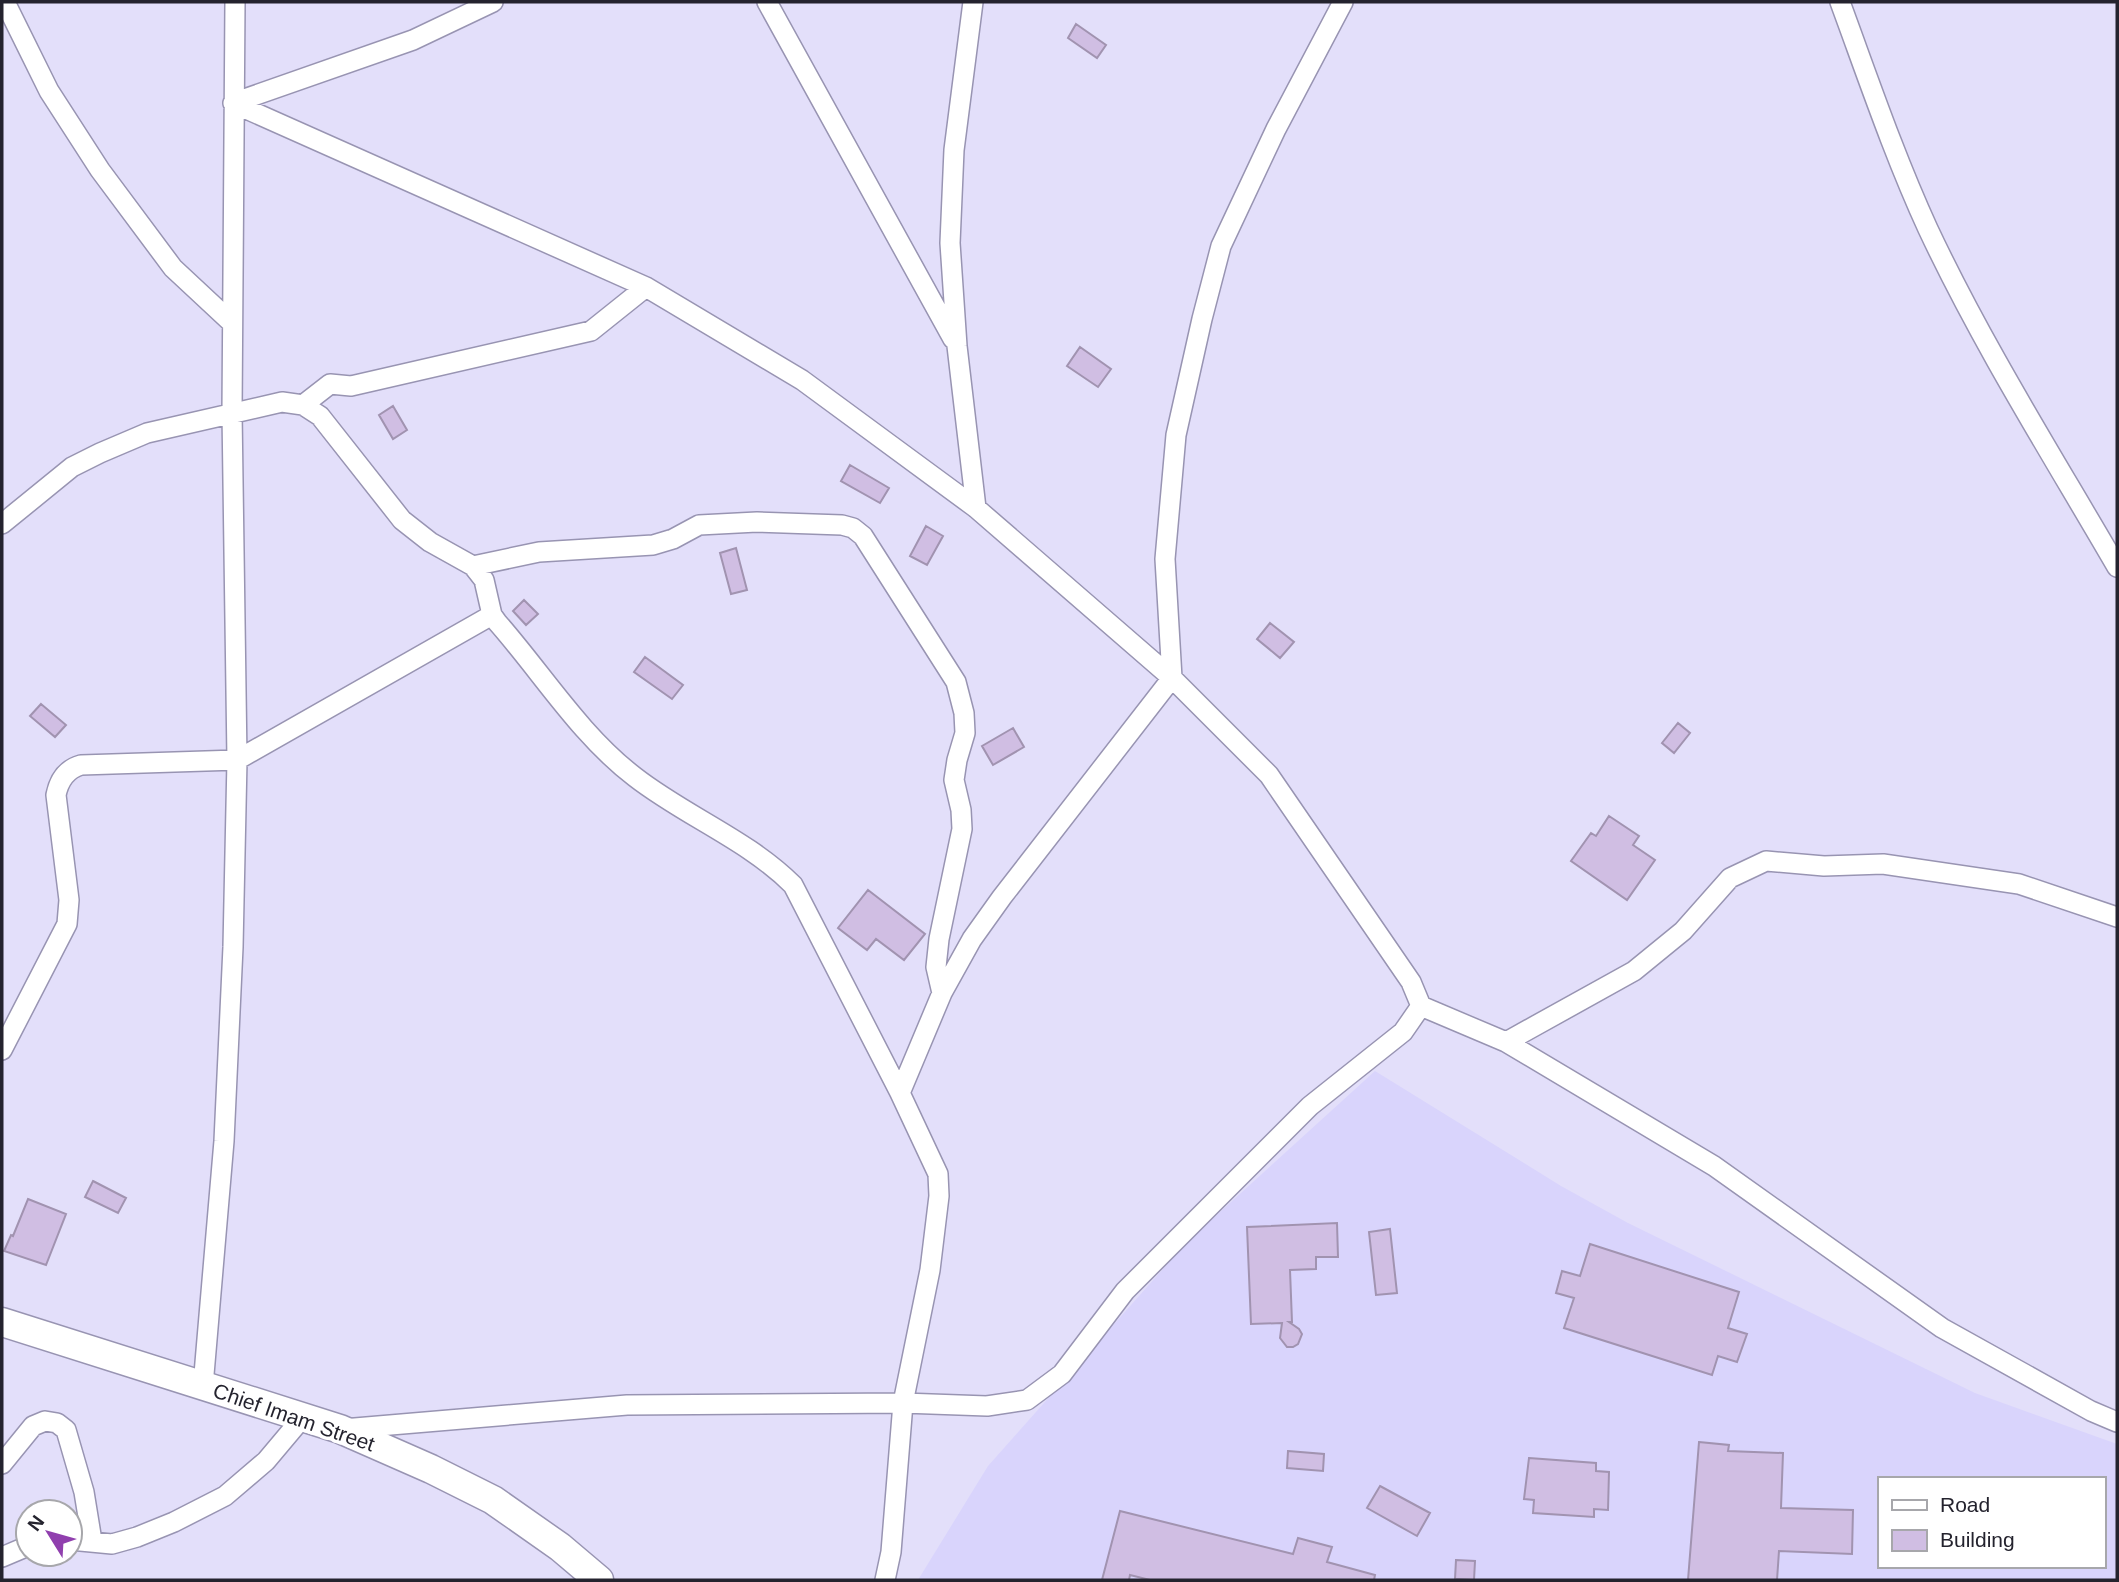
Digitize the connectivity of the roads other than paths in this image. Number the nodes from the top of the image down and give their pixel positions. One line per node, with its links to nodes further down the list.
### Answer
1 (5, 2): 10 (street)
2 (235, 2): 8 (street)
3 (492, 2): 8 (street)
4 (767, 2): 11 (street)
5 (973, 2): 11 (street)
6 (1343, 2): 19 (street)
7 (1840, 2): 17 (street)
8 (233, 103): 9 (street); 10 (street)
9 (646, 287): 12 (street); 14 (street)
10 (232, 323): 13 (street)
11 (957, 346): 14 (street)
12 (303, 405): 13 (street); 16 (street)
13 (232, 412): 15 (street); 20 (street)
14 (976, 508): 19 (street)
15 (2, 524)
16 (473, 566): 18 (street); 22 (street)
17 (2117, 567)
18 (492, 615): 20 (street); 26 (street)
19 (1172, 678): 22 (street); 23 (street)
20 (237, 760): 25 (street); 28 (street)
21 (2117, 917): 24 (street)
22 (942, 993): 26 (street)
23 (1421, 1006): 24 (street); 29 (street)
24 (1506, 1042): 31 (street)
25 (2, 1051)
26 (900, 1093): 29 (street)
27 (2, 1322): 28 (street, Chief Imam Street)
28 (203, 1386): 30 (street, Chief Imam Street)
29 (903, 1403): 32 (street); 37 (street)
30 (303, 1416): 32 (street, Chief Imam Street); 35 (street)
31 (2117, 1422)
32 (340, 1429): 36 (street, Chief Imam Street)
33 (2, 1464): 35 (street)
34 (84, 1540): 35 (street)
35 (92, 1541)
36 (599, 1580)
37 (886, 1580)

